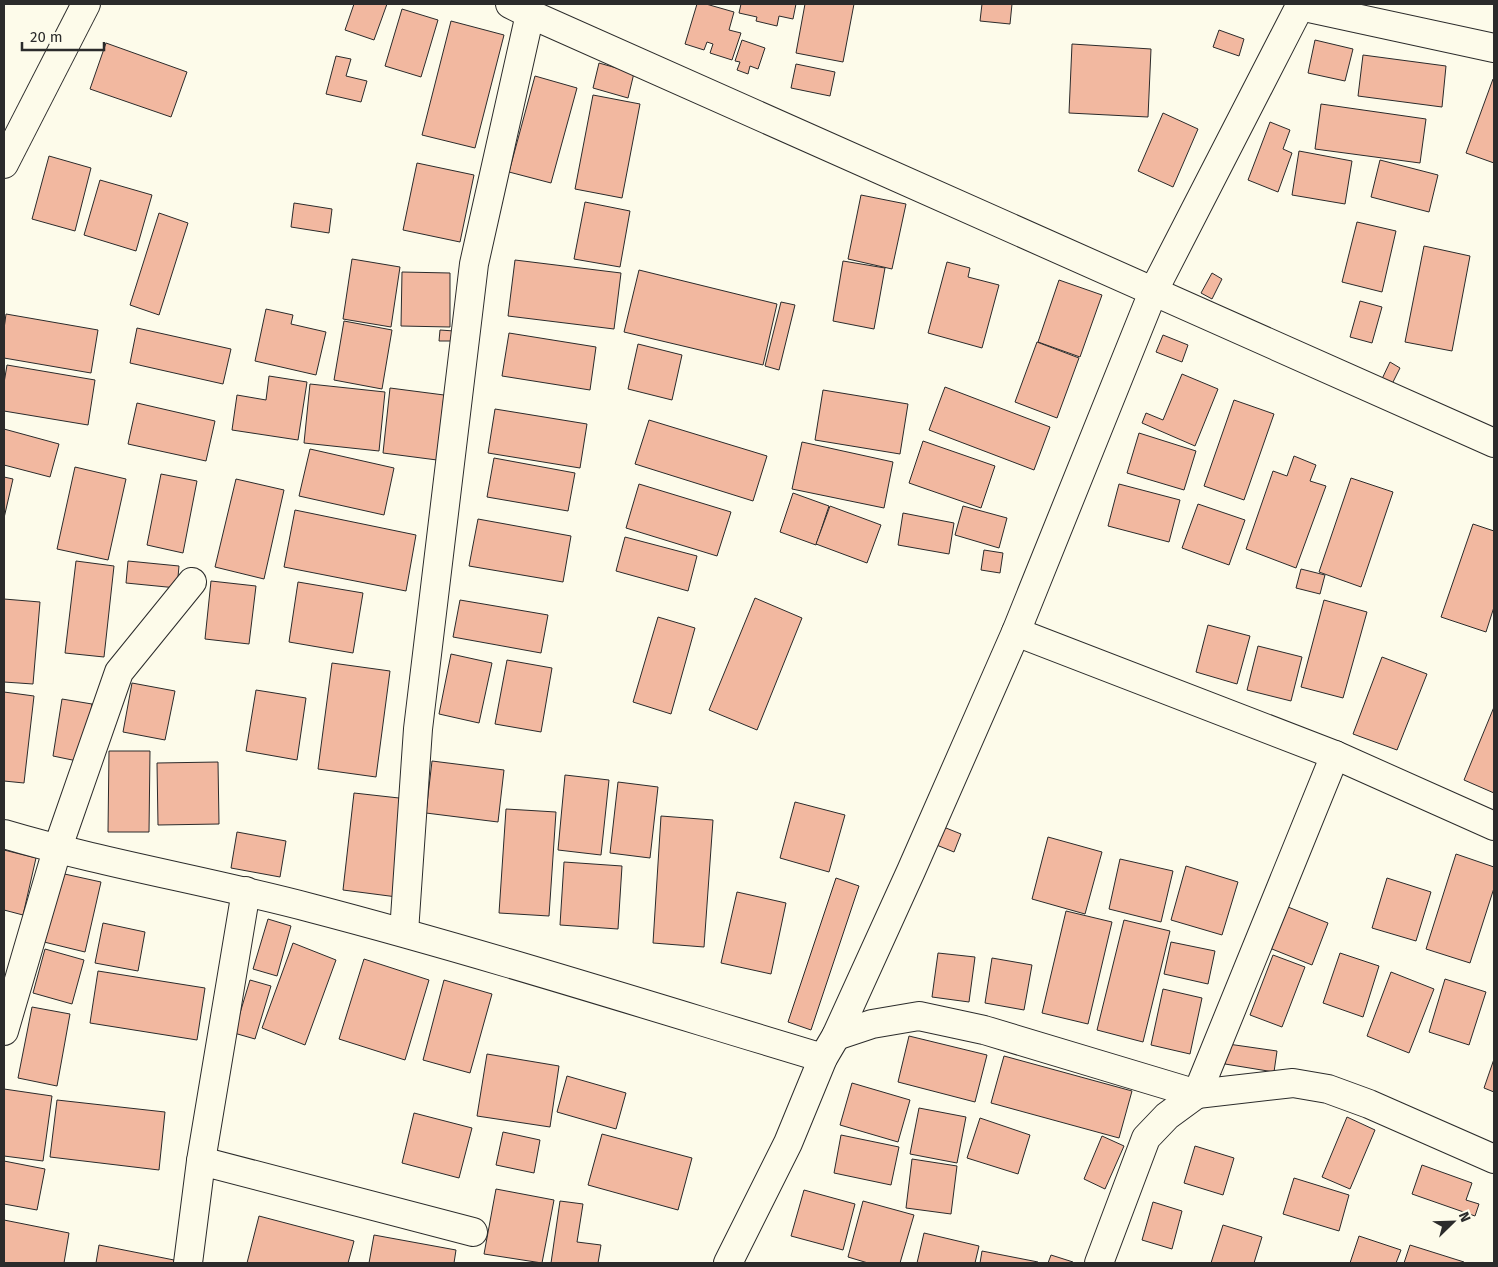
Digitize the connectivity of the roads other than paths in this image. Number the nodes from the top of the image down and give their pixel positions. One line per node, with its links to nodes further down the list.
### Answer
1 (86, 4): 5 (street)
2 (1301, 5): 4 (street); 6 (street)
3 (520, 9): 6 (street); 15 (street)
4 (1494, 48)
5 (5, 157)
6 (1153, 292): 7 (street); 9 (street)
7 (1494, 443)
8 (192, 582): 13 (street)
9 (1016, 632): 10 (street); 17 (street)
10 (1335, 755): 11 (street); 18 (street)
11 (1494, 826)
12 (4, 834): 13 (street)
13 (57, 850): 14 (street); 16 (street)
14 (246, 891): 15 (street); 20 (street)
15 (404, 932): 17 (street)
16 (4, 1031)
17 (830, 1047): 18 (street); 23 (street)
18 (1197, 1094): 19 (street); 24 (street)
19 (1494, 1159)
20 (201, 1161): 21 (street); 22 (street)
21 (473, 1232)
22 (188, 1263)
23 (728, 1263)
24 (1100, 1263)

